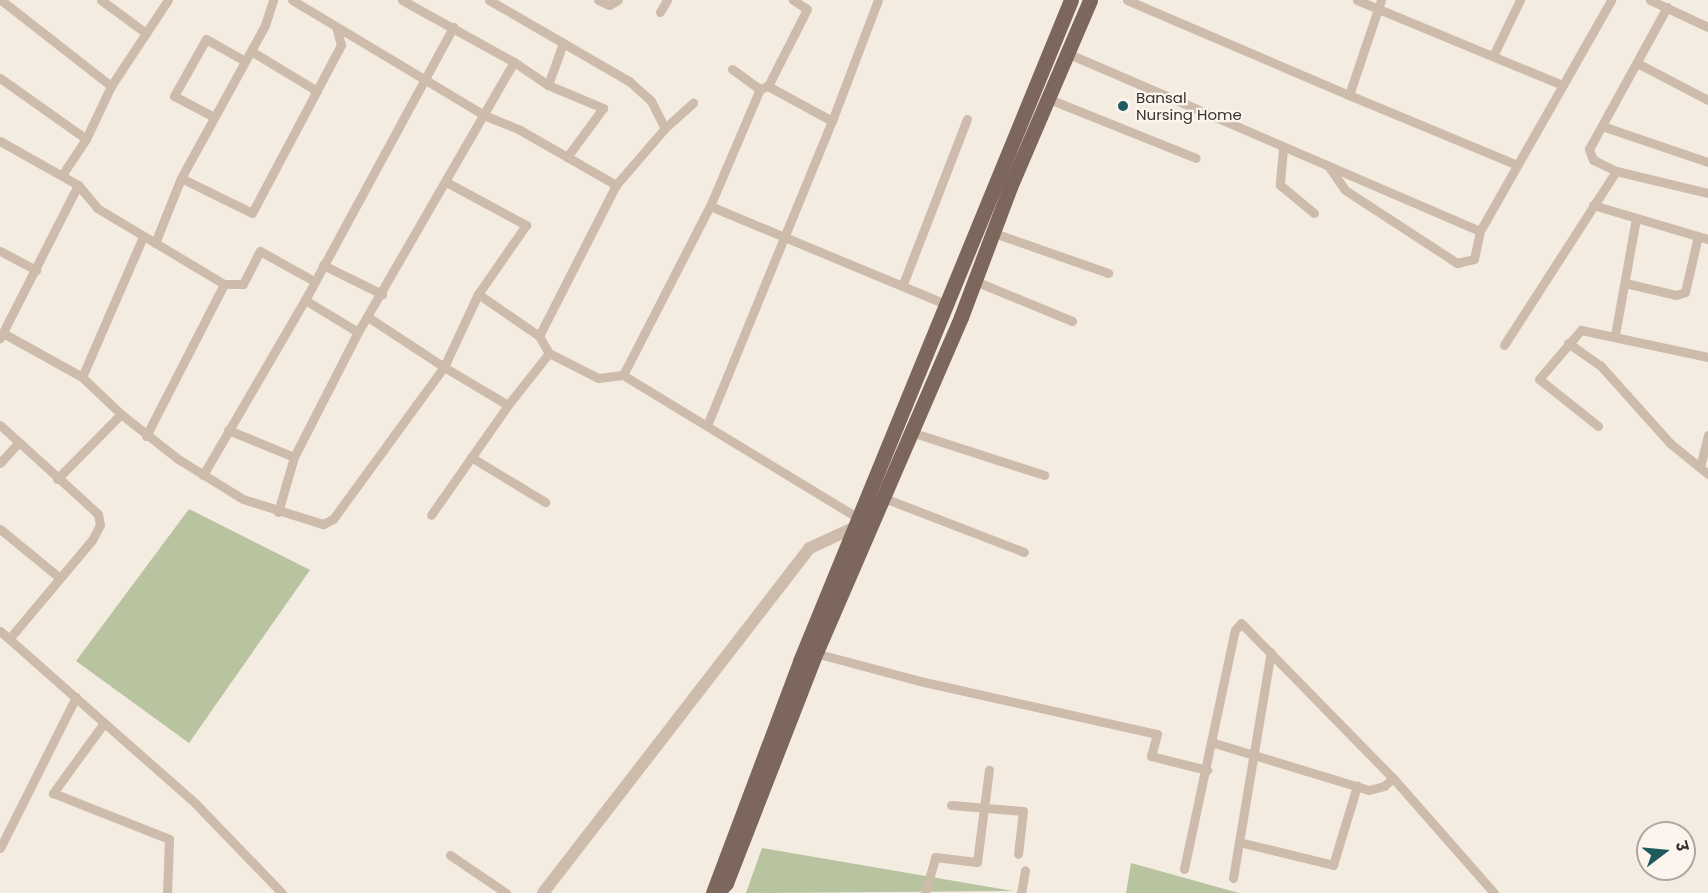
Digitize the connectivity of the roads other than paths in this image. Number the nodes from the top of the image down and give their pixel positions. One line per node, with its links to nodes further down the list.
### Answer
1 (1, 0): 40 (street)
2 (101, 0): 27 (street)
3 (168, 0): 27 (street)
4 (273, 0): 29 (street)
5 (292, 0): 26 (street)
6 (402, 0): 24 (street)
7 (489, 0): 28 (street)
8 (598, 0): 9 (street)
9 (618, 0)
10 (667, 0): 23 (street)
11 (793, 0): 20 (street)
12 (878, 0): 50 (street)
13 (1071, 0): 90 (main road)
14 (1090, 0): 30 (main road)
15 (1127, 0): 43 (street)
16 (1357, 0): 21 (street)
17 (1520, 0): 31 (street)
18 (1611, 0): 39 (street)
19 (1650, 0): 22 (street)
20 (808, 4): 41 (street)
21 (1380, 4): 31 (street); 43 (street)
22 (1667, 7): 25 (street); 34 (street)
23 (660, 12)
24 (453, 27): 33 (street); 37 (street)
25 (1708, 27)
26 (337, 30): 37 (street); 42 (street)
27 (146, 33): 40 (street)
28 (563, 43): 38 (street); 52 (street)
29 (250, 51): 32 (street); 42 (street)
30 (1069, 54): 44 (main road); 55 (street)
31 (1493, 56): 39 (street)
32 (245, 61): 48 (street); 48 (street)
33 (514, 62): 38 (street); 47 (street)
34 (1637, 63): 45 (street); 51 (street)
35 (732, 69): 41 (street)
36 (0, 78): 53 (street)
37 (425, 80): 47 (street); 79 (street)
38 (548, 85): 56 (street)
39 (1562, 85): 59 (street)
40 (111, 86): 53 (street)
41 (764, 88): 50 (street); 69 (street)
42 (317, 91): 63 (street)
43 (1348, 95): 59 (street)
44 (1049, 99): 57 (street); 73 (main road)
45 (1708, 100)
46 (693, 103): 52 (street)
47 (486, 116): 56 (street); 64 (street)
48 (214, 117): 63 (street)
49 (967, 119): 86 (street)
50 (832, 121): 75 (street)
51 (1602, 126): 58 (street); 61 (street)
52 (665, 128): 66 (street)
53 (86, 139): 62 (street)
54 (0, 141): 62 (street)
55 (1283, 148): 60 (street); 70 (street)
56 (567, 157): 66 (street)
57 (1196, 158)
58 (1708, 162)
59 (1515, 164): 72 (street)
60 (1329, 167): 72 (street); 72 (street)
61 (1616, 171): 67 (street); 68 (street)
62 (62, 175): 65 (street)
63 (181, 178): 77 (street)
64 (448, 183): 87 (street); 88 (street)
65 (78, 184): 74 (street); 80 (street)
66 (615, 185): 96 (street)
67 (1708, 193)
68 (1593, 205): 71 (street); 98 (street)
69 (710, 206): 75 (street); 102 (street)
70 (1314, 213)
71 (1636, 218): 76 (street); 84 (street)
72 (1480, 231)
73 (994, 233): 81 (street); 83 (main road)
74 (143, 237): 77 (street); 103 (street)
75 (785, 238): 86 (street); 106 (street)
76 (1703, 238): 84 (street)
77 (155, 243): 85 (street)
78 (0, 251): 80 (street)
79 (322, 265): 82 (street); 87 (street)
80 (36, 270): 95 (street)
81 (1108, 273)
82 (314, 280): 85 (street); 89 (street)
83 (975, 281): 92 (street); 110 (main road)
84 (1624, 283): 94 (street)
85 (224, 284): 112 (street)
86 (903, 284): 90 (street)
87 (382, 294): 91 (street)
88 (478, 294): 96 (street); 101 (street)
89 (305, 300): 93 (street); 109 (street)
90 (945, 304): 126 (main road)
91 (368, 317): 93 (street); 101 (street)
92 (1072, 321)
93 (358, 332): 114 (street)
94 (1615, 335): 97 (street); 100 (street)
95 (2, 336): 103 (street)
96 (539, 336): 99 (street)
97 (1568, 343): 108 (street); 117 (street)
98 (1504, 345)
99 (549, 353): 102 (street); 104 (street)
100 (1708, 357)
101 (444, 367): 104 (street); 124 (street)
102 (623, 375): 106 (street)
103 (82, 377): 105 (street)
104 (508, 405): 115 (street)
105 (121, 414): 112 (street); 121 (street)
106 (708, 423): 126 (street)
107 (0, 425): 113 (street)
108 (1598, 426)
109 (228, 430): 114 (street); 119 (street)
110 (911, 432): 120 (street); 122 (main road)
111 (1708, 435): 117 (street)
112 (146, 436): 119 (street)
113 (18, 443): 116 (street); 121 (street)
114 (294, 457): 124 (street)
115 (471, 457): 123 (street); 125 (street)
116 (0, 463)
117 (1700, 467): 118 (street)
118 (1708, 474)
119 (203, 475): 124 (street)
120 (1044, 475)
121 (57, 479): 129 (street)
122 (884, 498): 128 (street); 133 (main road)
123 (545, 502)
124 (278, 512)
125 (431, 515)
126 (857, 523): 154 (street); 155 (main road)
127 (0, 529): 129 (street)
128 (1024, 552)
129 (60, 579): 131 (street)
130 (0, 631): 131 (street)
131 (9, 639): 134 (street)
132 (1271, 652): 136 (street); 137 (street); 140 (street)
133 (815, 653): 139 (street); 155 (main road)
134 (76, 697): 135 (street); 145 (street)
135 (104, 723): 151 (street); 152 (street)
136 (1211, 742): 137 (street); 139 (street)
137 (1255, 753): 141 (street); 144 (street)
138 (989, 770): 143 (street)
139 (1207, 770): 148 (street)
140 (1393, 778): 141 (street); 158 (street)
141 (1357, 786): 144 (street)
142 (951, 805): 143 (street)
143 (984, 808): 146 (street); 156 (street)
144 (1239, 842): 150 (street)
145 (0, 848)
146 (1018, 854)
147 (450, 855): 153 (street)
148 (1184, 869)
149 (1025, 870): 157 (street)
150 (1233, 878)
151 (166, 893)
152 (282, 893)
153 (506, 893)
154 (543, 893)
155 (715, 893)
156 (925, 893)
157 (1021, 893)
158 (1494, 893)

